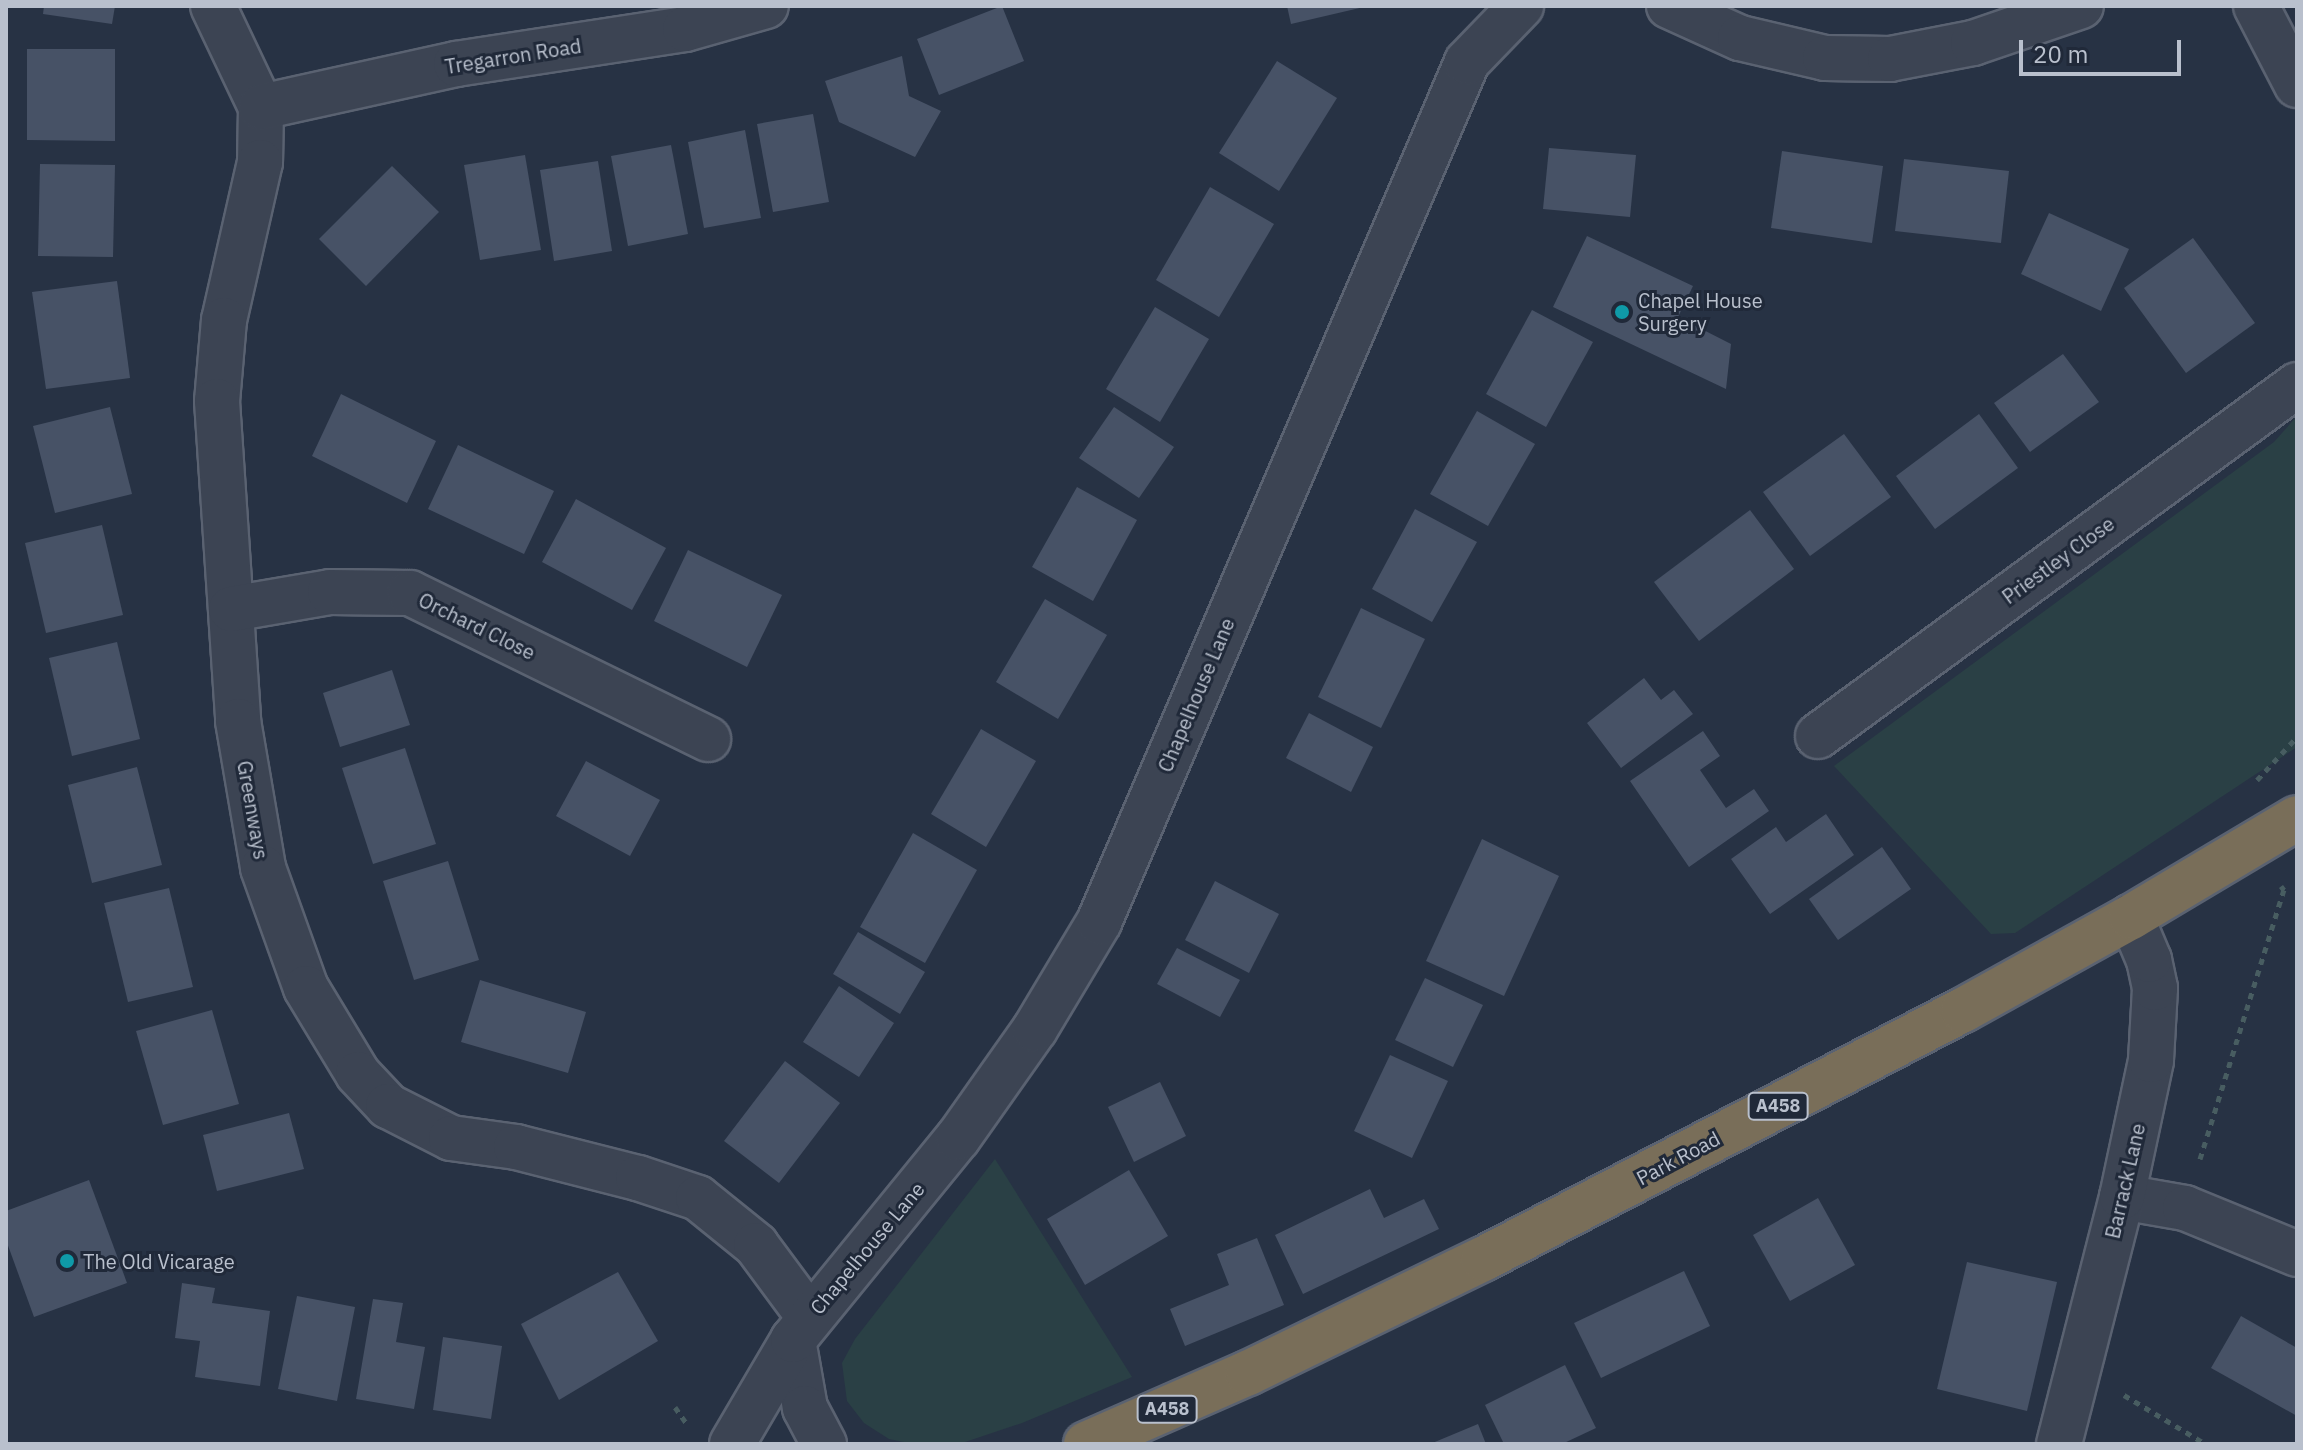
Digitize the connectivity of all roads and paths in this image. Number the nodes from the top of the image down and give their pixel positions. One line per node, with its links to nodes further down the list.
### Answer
1 (213, 6): 8 (street, Greenways)
2 (766, 6): 8 (street, Tregarron Road)
3 (1521, 6): 21 (street, Chapelhouse Lane)
4 (1669, 6): 5 (street)
5 (2081, 6)
6 (2256, 6): 7 (street)
7 (2297, 85)
8 (261, 107): 10 (street, Greenways)
9 (2297, 385): 11 (street, Priestley Close)
10 (231, 609): 13 (street, Orchard Close); 21 (street, Greenways)
11 (1818, 736)
12 (2297, 737): 14 (path)
13 (708, 739)
14 (2254, 783)
15 (2297, 818): 16 (highway, Park Road / A458)
16 (2255, 843): 17 (highway, Park Road / A458); 19 (path)
17 (2131, 917): 18 (street, Barrack Lane); 25 (highway, Park Road / A458)
18 (2122, 1197): 19 (street); 22 (street, Barrack Lane)
19 (2185, 1208): 20 (street)
20 (2297, 1254)
21 (801, 1329): 23 (street, Chapelhouse Lane); 24 (street)
22 (2078, 1369): 26 (street, Barrack Lane); 27 (path)
23 (732, 1444)
24 (824, 1444)
25 (1086, 1444)
26 (2059, 1444)
27 (2206, 1444)

